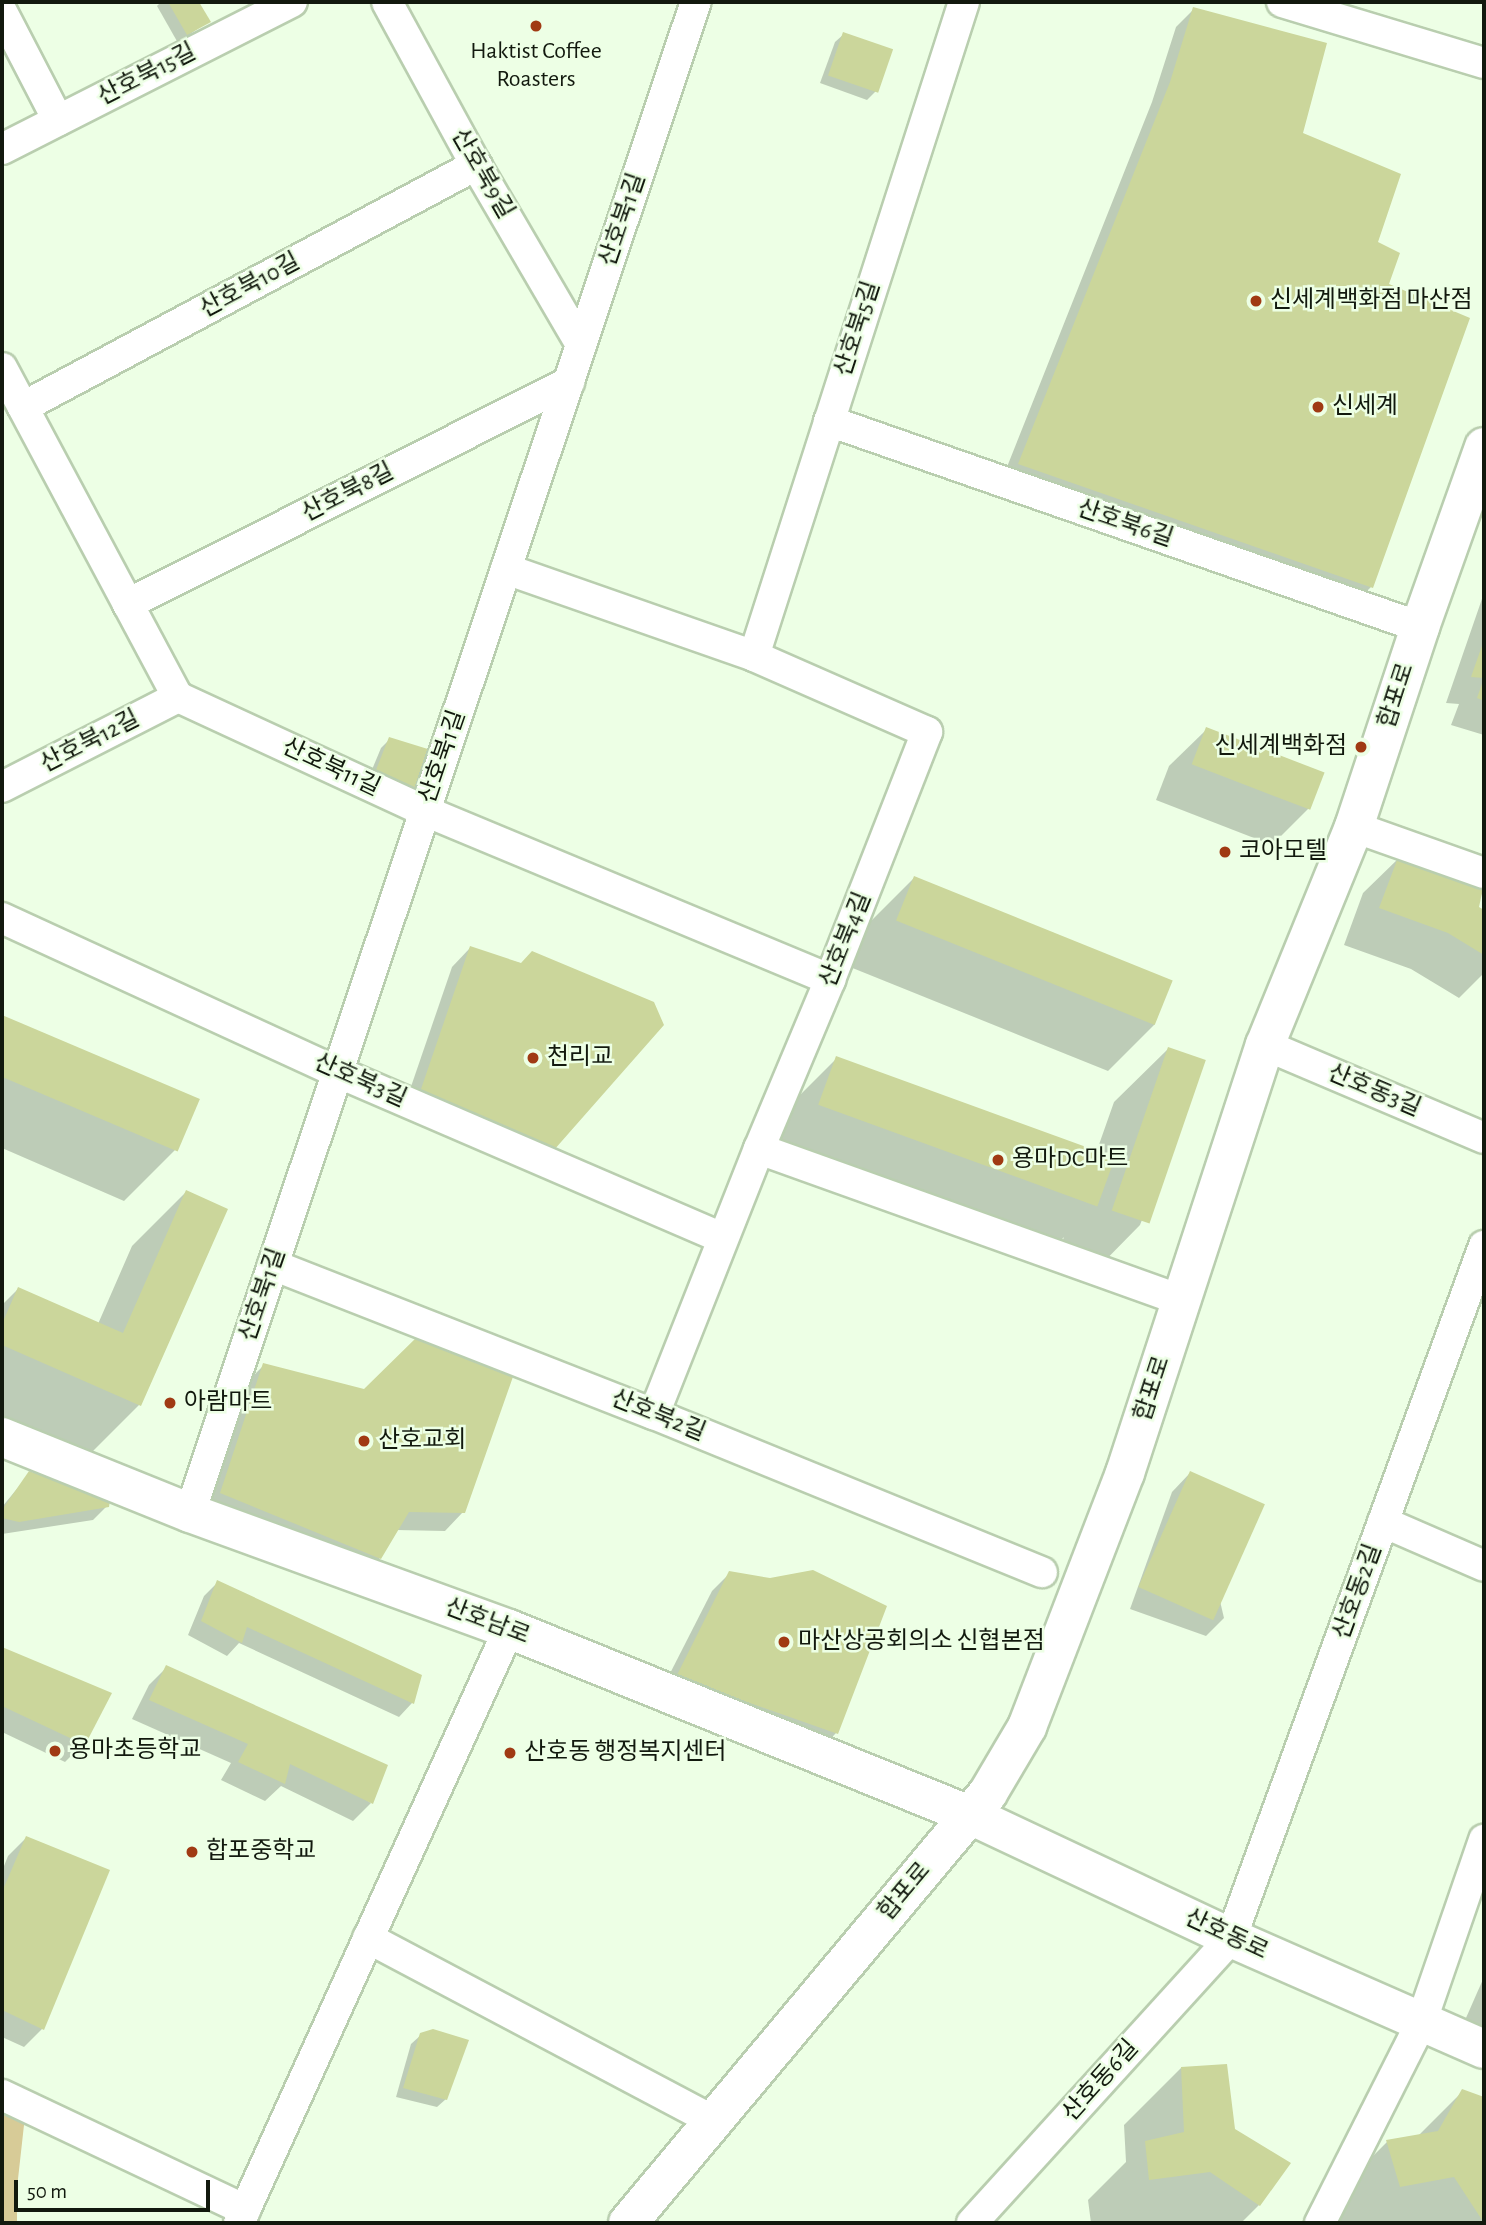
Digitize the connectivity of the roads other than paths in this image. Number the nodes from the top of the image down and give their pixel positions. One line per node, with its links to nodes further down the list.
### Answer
1 (292, 2): 8 (street, 산호북15길)
2 (387, 2): 10 (street, 산호북9길)
3 (696, 2): 11 (street, 산호북1길)
4 (964, 2): 15 (street, 산호북5길)
5 (1282, 2): 7 (street)
6 (2, 12): 8 (street)
7 (1484, 63)
8 (58, 120): 9 (street, 산호북15길)
9 (2, 149)
10 (476, 165): 11 (street, 산호북9길); 14 (street, 산호북10길)
11 (581, 345): 13 (street, 산호북1길)
12 (2, 368): 14 (street)
13 (569, 382): 17 (street, 산호북1길); 18 (street, 산호북8길)
14 (23, 407): 18 (street)
15 (829, 421): 19 (street, 산호북6길); 20 (street, 산호북5길)
16 (1484, 447): 19 (main road, 합포로)
17 (506, 569): 20 (street, 산호북4길); 23 (street, 산호북1길)
18 (128, 604): 21 (street)
19 (1420, 627): 24 (main road, 합포로)
20 (754, 656): 27 (street, 산호북4길)
21 (178, 697): 22 (street, 산호북12길); 23 (street, 산호북11길)
22 (2, 787)
23 (425, 811): 27 (street, 산호북11길); 29 (street, 산호북1길)
24 (1354, 827): 25 (street); 28 (main road, 합포로)
25 (1484, 873)
26 (2, 918): 29 (street, 산호북3길)
27 (830, 980): 31 (street, 산호북4길)
28 (1265, 1045): 30 (street, 산호동3길); 35 (main road, 합포로)
29 (337, 1072): 32 (street, 산호북3길); 34 (street, 산호북1길)
30 (1484, 1138)
31 (759, 1149): 32 (street, 산호북4길); 35 (street)
32 (722, 1238): 36 (street, 산호북4길)
33 (1484, 1246): 39 (street, 산호동2길)
34 (272, 1265): 36 (street, 산호북2길); 38 (street, 산호북1길)
35 (1181, 1300): 43 (main road, 합포로)
36 (654, 1414): 41 (street, 산호북2길)
37 (2, 1437): 38 (main road, 산호남로)
38 (190, 1513): 42 (main road, 산호남로)
39 (1383, 1522): 40 (street); 46 (street, 산호동2길)
40 (1484, 1566)
41 (1042, 1572)
42 (509, 1629): 43 (main road, 산호남로); 45 (street)
43 (970, 1815): 46 (main road, 산호동로); 50 (main road, 합포로)
44 (1484, 1840): 47 (street)
45 (368, 1938): 50 (street); 51 (street)
46 (1231, 1938): 47 (main road, 산호동로); 53 (street, 산호동6길)
47 (1421, 2022): 48 (main road, 산호동로); 54 (street)
48 (1484, 2049)
49 (2, 2095): 51 (street)
50 (714, 2121): 52 (main road, 합포로)
51 (242, 2217)
52 (628, 2223)
53 (972, 2223)
54 (1320, 2223)

